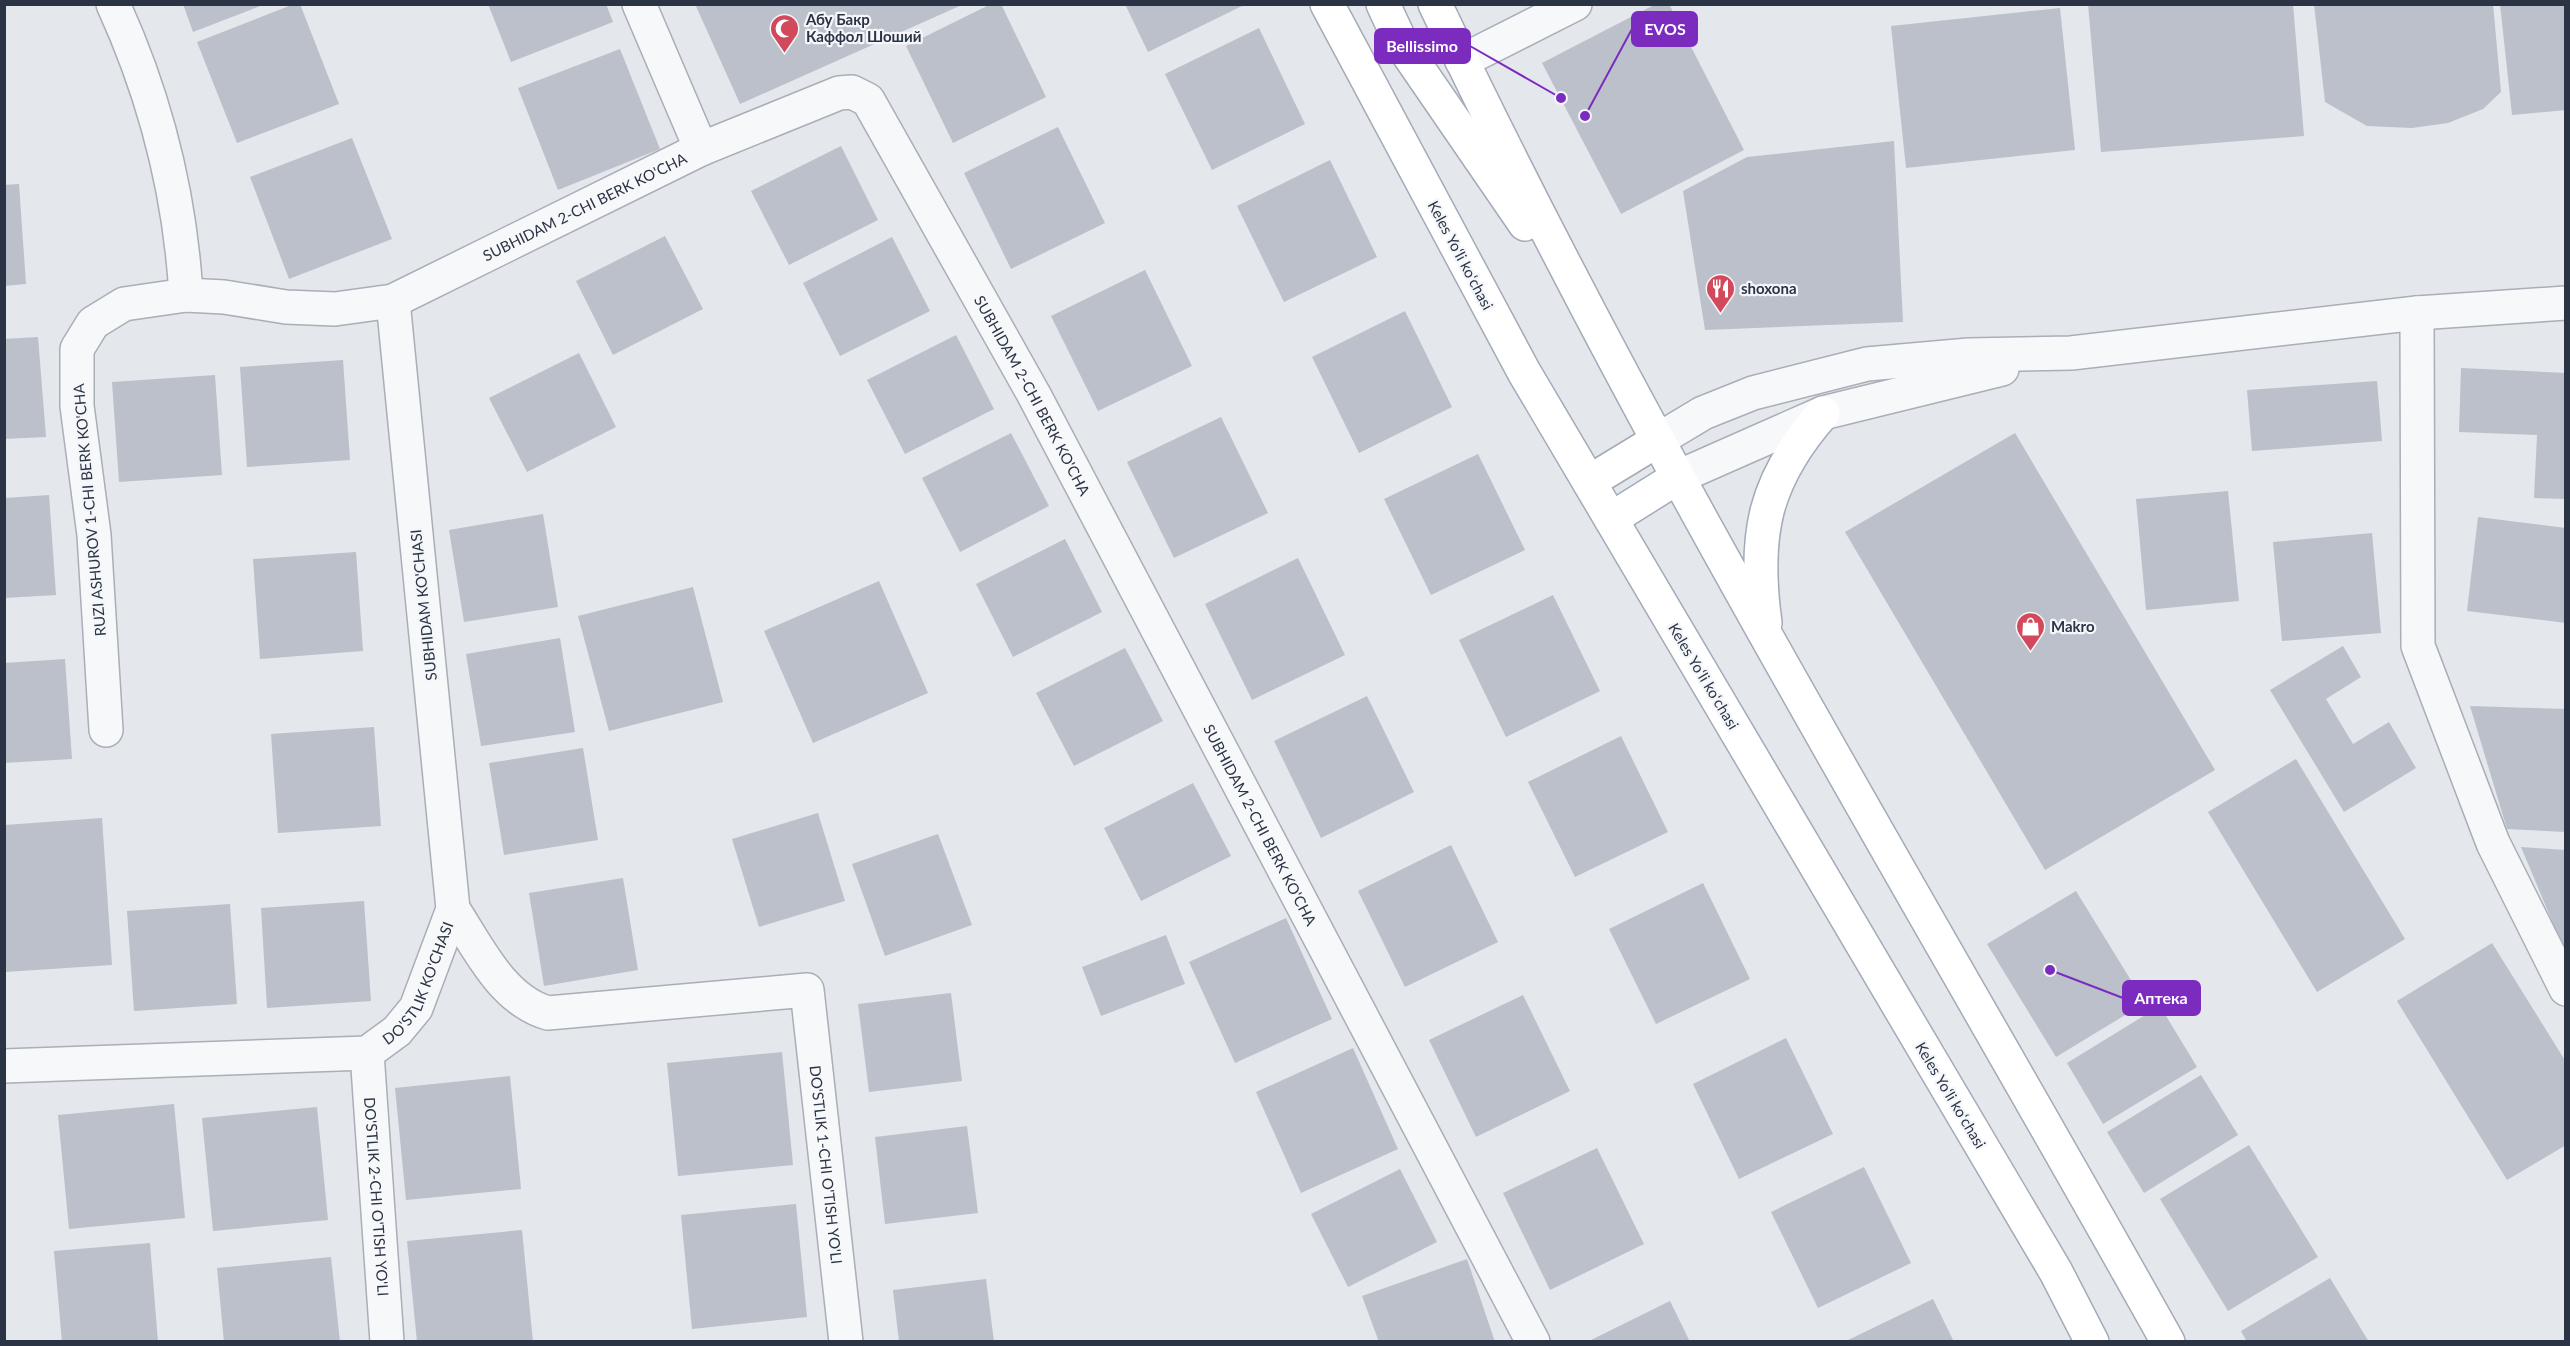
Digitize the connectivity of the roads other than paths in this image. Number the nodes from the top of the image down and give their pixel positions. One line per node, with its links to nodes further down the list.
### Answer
1 (113, 4): 9 (street)
2 (639, 4): 8 (street)
3 (1327, 4): 18 (main road, Keles Yoʻli koʻchasi)
4 (1383, 4): 13 (main road)
5 (1435, 4): 7 (main road)
6 (1575, 4): 7 (street)
7 (1462, 61): 13 (main road)
8 (701, 149): 10 (street, SUBHIDAM 2-CHI BERK KO'CHA); 29 (street, SUBHIDAM 2-CHI BERK KO'CHA)
9 (186, 295): 10 (street, SUBHIDAM 2-CHI BERK KO'CHA); 21 (street, RUZI ASHUROV 1-CHI BERK KO'CHA)
10 (393, 301): 22 (street, SUBHIDAM KO'CHASI)
11 (2565, 303): 12 (street)
12 (2417, 313): 14 (street); 23 (street)
13 (1600, 331): 16 (main road)
14 (2071, 353): 15 (street); 16 (street)
15 (1823, 413): 17 (street); 20 (main road)
16 (1658, 440): 17 (main road); 18 (main road)
17 (1678, 477): 19 (main road); 20 (main road)
18 (1589, 482): 19 (main road, Keles Yoʻli koʻchasi)
19 (1611, 519): 30 (main road, Keles Yoʻli koʻchasi)
20 (1768, 639): 31 (main road)
21 (106, 730)
22 (453, 909): 24 (street, DO'STLIK KO'CHASI); 25 (street, DO'STLIK KO'CHASI)
23 (2565, 989)
24 (807, 990): 28 (street, DO'STLIK 1-CHI O'TISH YO'LI)
25 (367, 1053): 26 (street, DO'STLIK KO'CHASI); 27 (street, DO'STLIK 2-CHI O'TISH YO'LI)
26 (4, 1066)
27 (387, 1341)
28 (846, 1341)
29 (1533, 1341)
30 (2092, 1341)
31 (2168, 1341)

